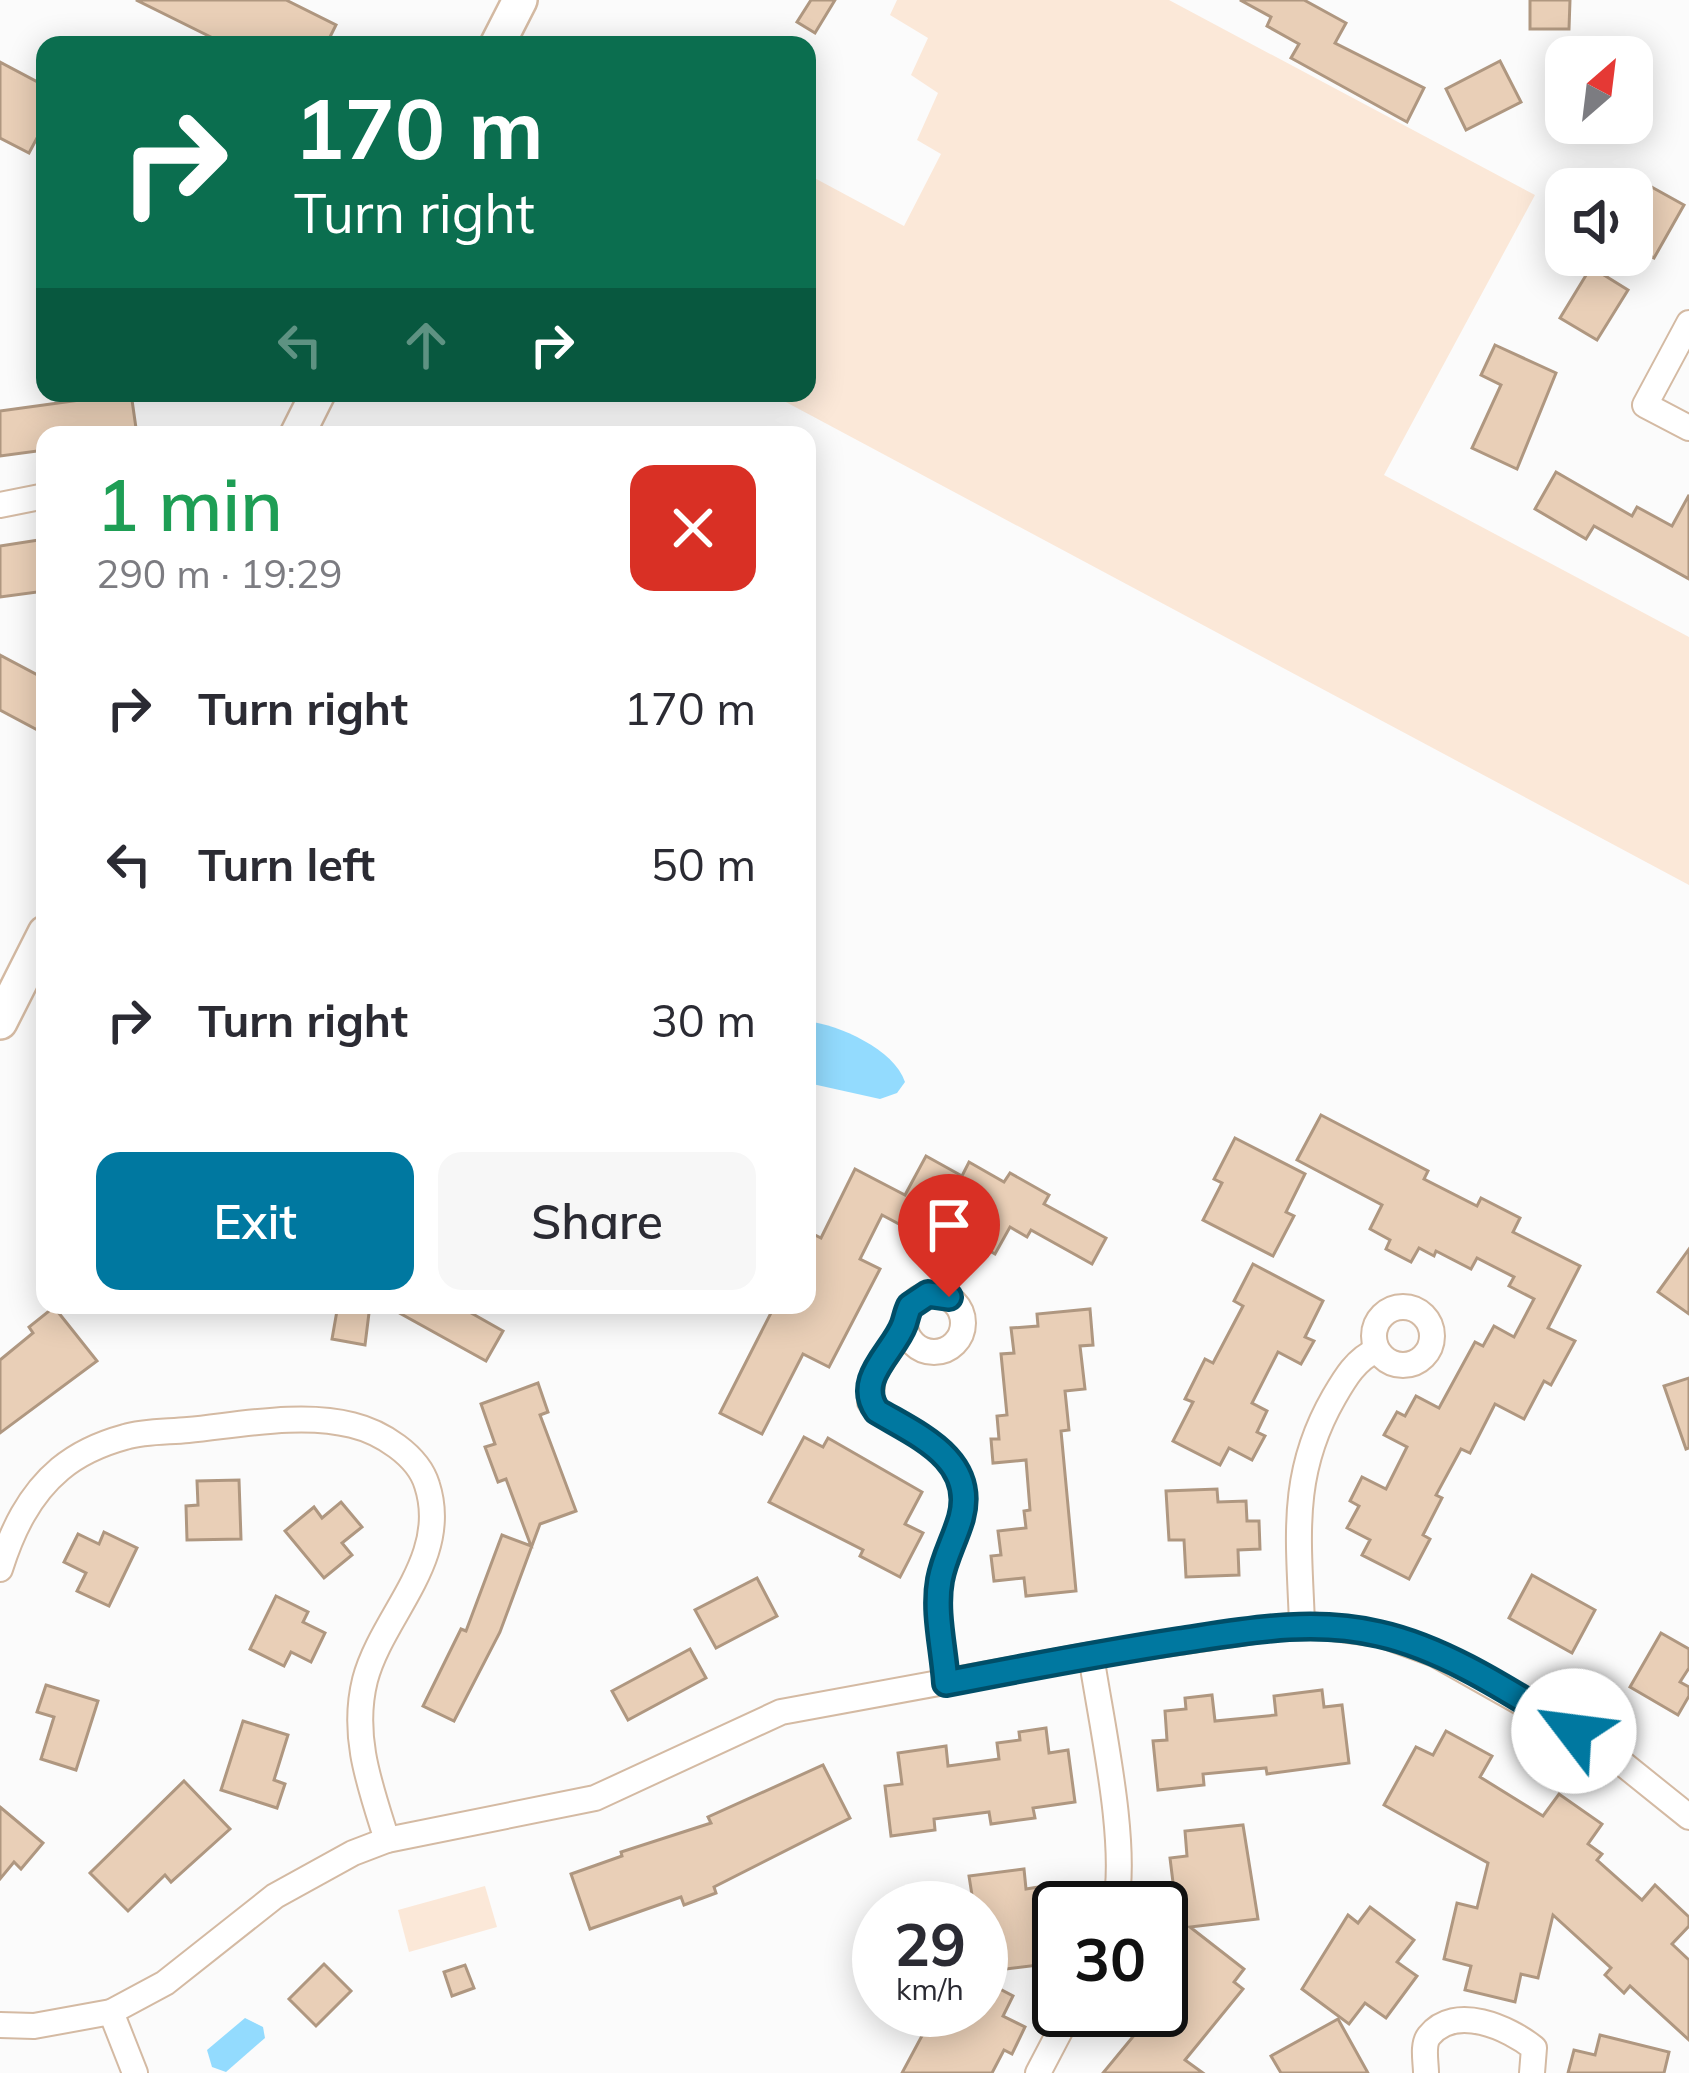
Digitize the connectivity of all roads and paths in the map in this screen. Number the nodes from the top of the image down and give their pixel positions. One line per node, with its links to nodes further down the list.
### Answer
1 (520, 0): 2 (street)
2 (502, 36)
3 (1689, 323): 4 (street)
4 (1689, 428)
5 (36, 498): 6 (street)
6 (0, 505)
7 (36, 951): 8 (street)
8 (0, 1022)
9 (904, 1326): 14 (street)
10 (1377, 1351): 12 (street)
11 (0, 1569): 16 (street)
12 (1301, 1624): 13 (street); 15 (street)
13 (1091, 1655): 14 (street); 17 (street)
14 (946, 1683): 16 (street)
15 (1686, 1807)
16 (387, 1840): 18 (street)
17 (1119, 1881)
18 (111, 2012): 19 (street); 21 (street)
19 (0, 2025)
20 (1057, 2037): 22 (street)
21 (135, 2073)
22 (1038, 2073)
23 (1426, 2073): 24 (street)
24 (1532, 2073)

